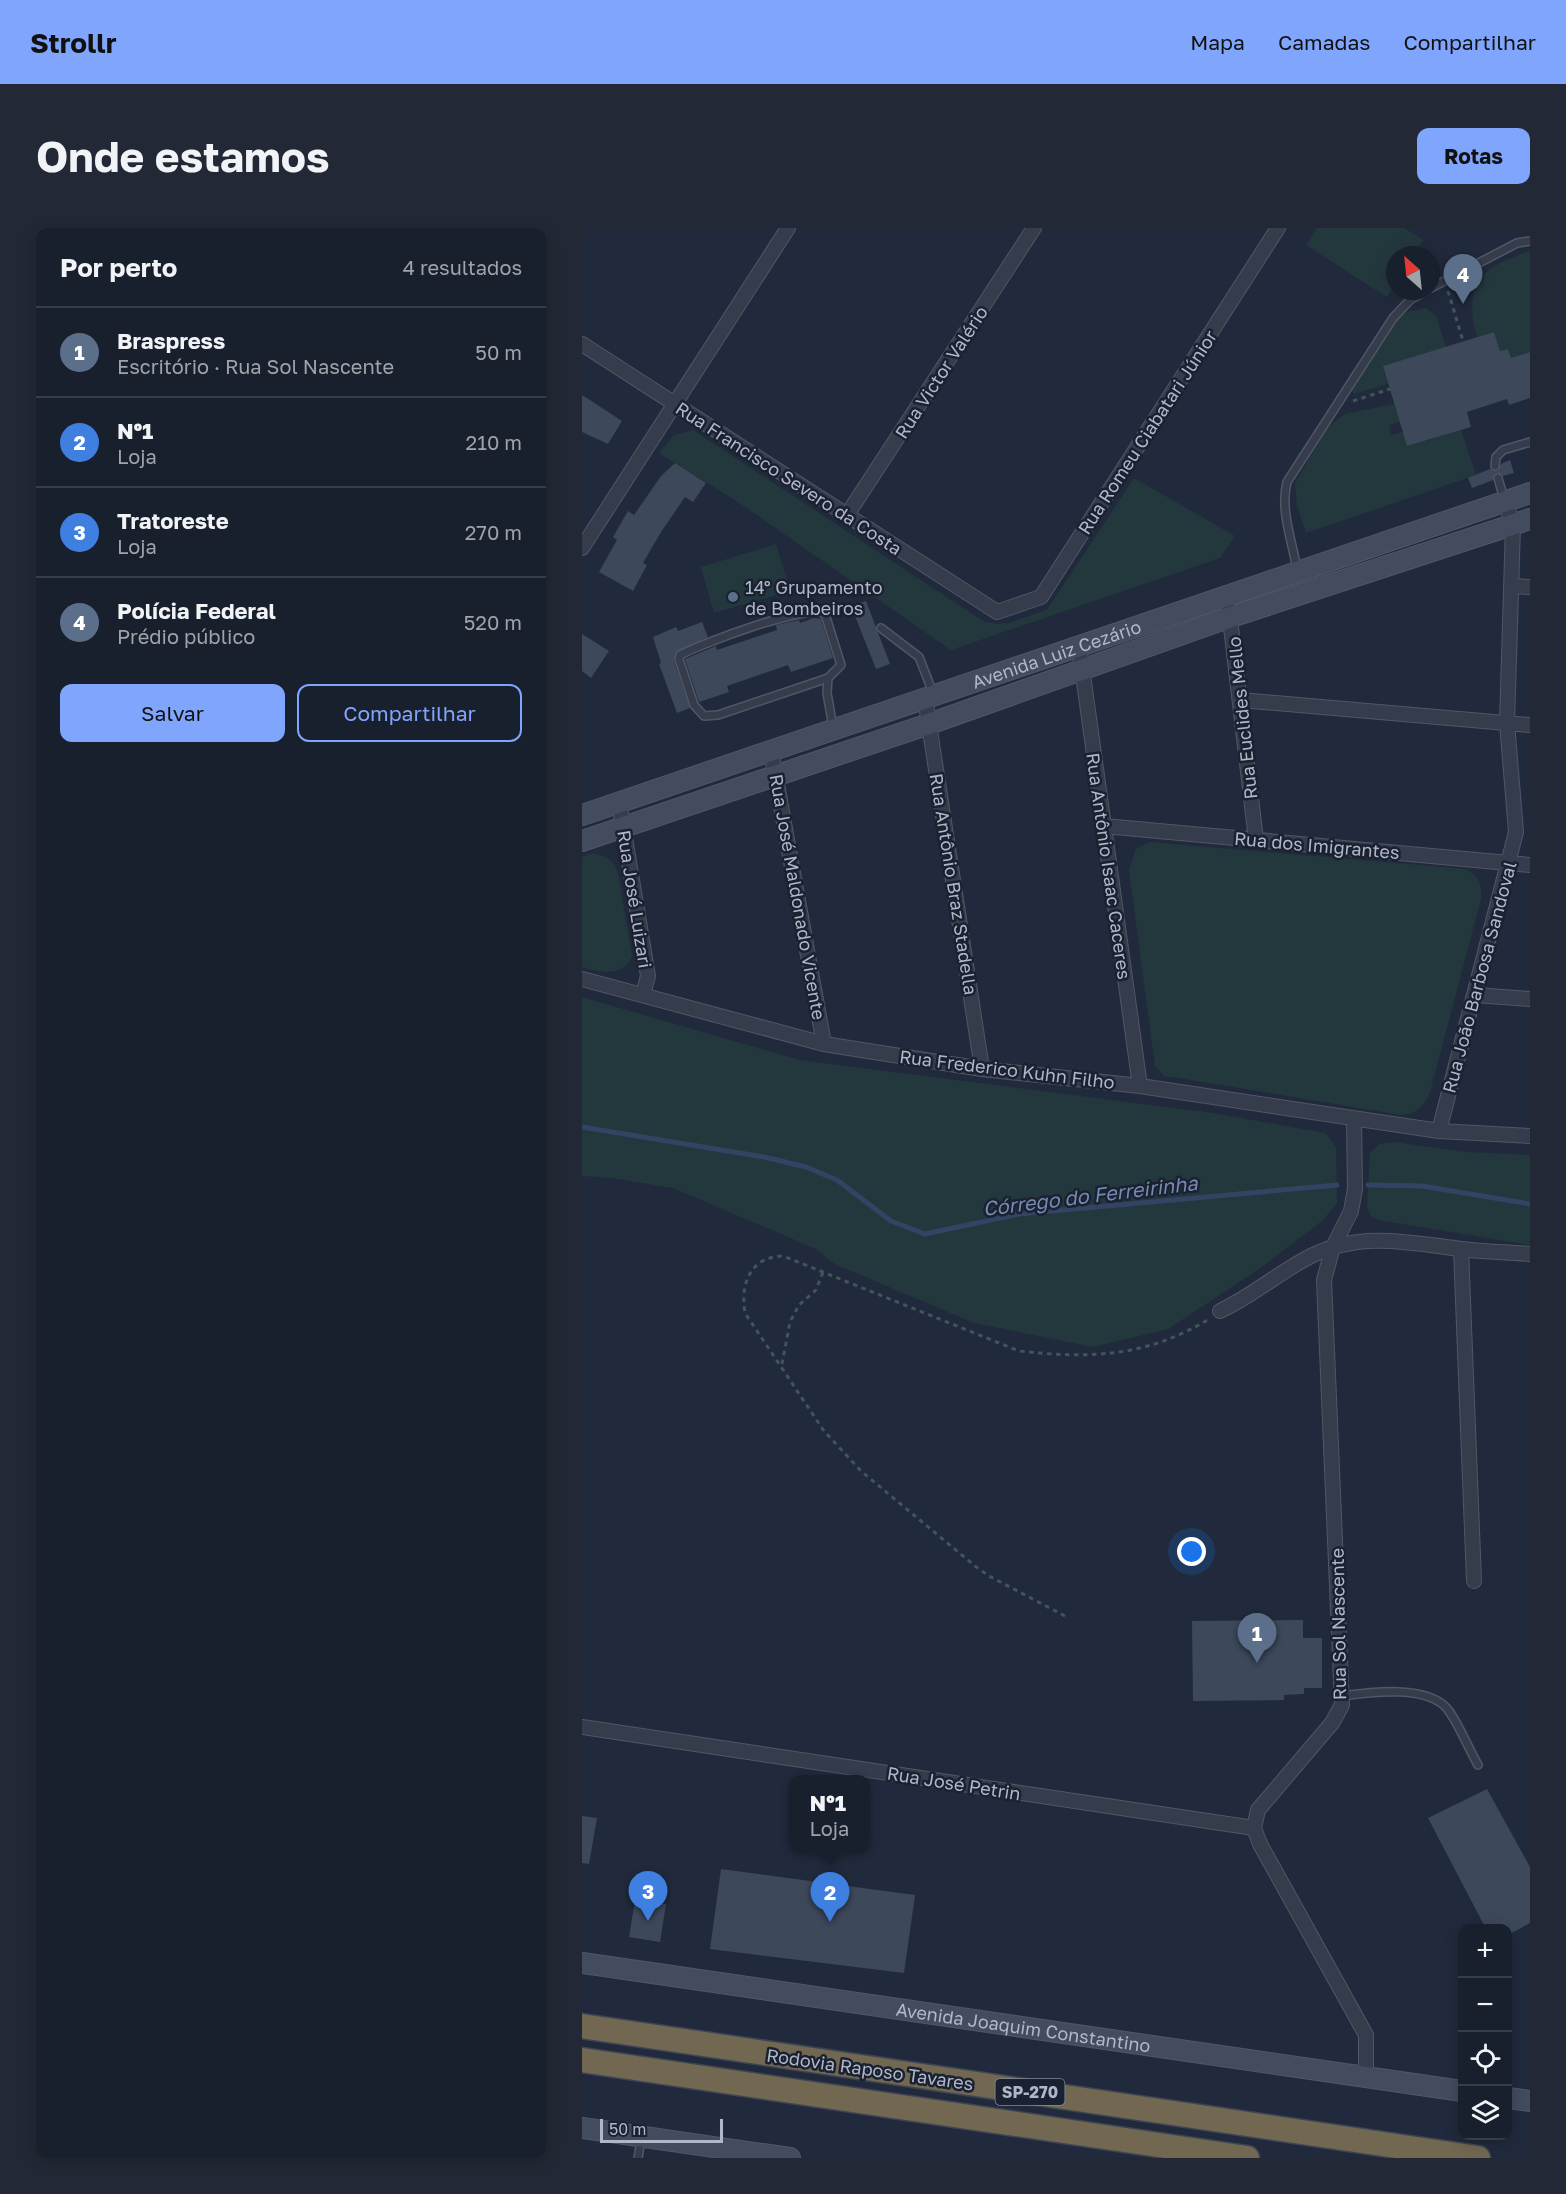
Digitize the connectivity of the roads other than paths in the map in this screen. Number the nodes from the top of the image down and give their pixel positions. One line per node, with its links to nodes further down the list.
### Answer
1 (788, 228): 8 (street)
2 (1034, 228): 14 (street, Rua Victor Valério)
3 (1278, 228): 21 (street, Rua Romeu Ciabatari Júnior)
4 (1530, 241): 5 (lane)
5 (1440, 283)
6 (1410, 300): 17 (lane)
7 (582, 344): 8 (street, Rua Francisco Severo da Costa)
8 (675, 404): 14 (street, Rua Francisco Severo da Costa); 16 (street)
9 (1530, 442): 10 (lane)
10 (1495, 466)
11 (1498, 478): 13 (lane)
12 (1530, 493): 13 (street, Avenida Luiz Cezário)
13 (1505, 501): 15 (street, Rua João Barbosa Sandoval); 17 (street, Avenida Luiz Cezário)
14 (847, 515): 21 (street, Rua Francisco Severo da Costa)
15 (1521, 522): 18 (street, Rua João Barbosa Sandoval); 22 (street, Avenida Luiz Cezário)
16 (582, 548)
17 (1298, 571): 20 (street, Avenida Luiz Cezário)
18 (1511, 586): 19 (street); 29 (street, Rua João Barbosa Sandoval)
19 (1530, 587)
20 (1225, 596): 22 (street, Rua Euclides Mello); 24 (street, Avenida Luiz Cezário)
21 (997, 612)
22 (1231, 617): 25 (street, Avenida Luiz Cezário); 28 (street, Rua Euclides Mello)
23 (881, 628): 27 (lane)
24 (1079, 646): 25 (street, Rua Antônio Isaac Caceres); 27 (street, Avenida Luiz Cezário)
25 (1082, 669): 30 (street, Avenida Luiz Cezário); 39 (street, Rua Antônio Isaac Caceres)
26 (828, 678): 26 (lane); 32 (lane)
27 (929, 697): 30 (street, Rua Antônio Braz Stadella); 32 (street, Avenida Luiz Cezário)
28 (1240, 700): 29 (street); 40 (street, Rua Euclides Mello)
29 (1507, 723): 31 (street); 42 (street, Rua João Barbosa Sandoval)
30 (929, 724): 33 (street, Avenida Luiz Cezário); 49 (street, Rua Antônio Braz Stadella)
31 (1530, 725)
32 (842, 726): 33 (street); 34 (street, Avenida Luiz Cezário)
33 (857, 748): 35 (street, Avenida Luiz Cezário)
34 (771, 751): 35 (street, Rua José Maldonado Vicente); 36 (street, Avenida Luiz Cezário)
35 (776, 776): 38 (street, Avenida Luiz Cezário); 48 (street, Rua José Maldonado Vicente)
36 (619, 802): 37 (street, Avenida Luiz Cezário); 38 (street, Rua José Luizari)
37 (582, 815)
38 (623, 826): 41 (street, Avenida Luiz Cezário); 45 (street, Rua José Luizari)
39 (1104, 826): 40 (street, Rua dos Imigrantes); 50 (street, Rua Antônio Isaac Caceres)
40 (1256, 840): 42 (street, Rua dos Imigrantes)
41 (582, 841)
42 (1510, 864): 43 (street, Rua dos Imigrantes); 46 (street, Rua João Barbosa Sandoval)
43 (1530, 865)
44 (582, 979): 45 (street, Rua Frederico Kuhn Filho)
45 (643, 995): 48 (street, Rua Frederico Kuhn Filho)
46 (1475, 995): 47 (street); 52 (street, Rua João Barbosa Sandoval)
47 (1530, 999)
48 (824, 1044): 49 (street, Rua Frederico Kuhn Filho)
49 (982, 1069): 50 (street, Rua Frederico Kuhn Filho)
50 (1140, 1086): 51 (street, Rua Frederico Kuhn Filho)
51 (1354, 1119): 52 (street, Rua Frederico Kuhn Filho); 54 (street, Rua Sol Nascente)
52 (1438, 1131): 53 (street, Rua Frederico Kuhn Filho)
53 (1530, 1136)
54 (1333, 1247): 55 (street); 57 (street); 59 (street, Rua Sol Nascente)
55 (1461, 1249): 56 (street); 58 (street)
56 (1530, 1254)
57 (1220, 1311)
58 (1474, 1581)
59 (1342, 1696): 61 (lane); 62 (street, Rua Sol Nascente)
60 (582, 1727): 62 (street, Rua José Petrin)
61 (1478, 1765)
62 (1254, 1828): 66 (street)
63 (582, 1963): 66 (street, Avenida Joaquim Constantino)
64 (582, 2026): 76 (highway, Rodovia Raposo Tavares / SP-270)
65 (582, 2060): 75 (highway, Rodovia Raposo Tavares / SP-270)
66 (1366, 2077): 67 (street, Avenida Joaquim Constantino)
67 (1458, 2090)
68 (1512, 2099): 69 (street)
69 (1530, 2101)
70 (582, 2128): 71 (street)
71 (642, 2137): 72 (street); 73 (lane)
72 (716, 2152): 74 (street)
73 (638, 2158)
74 (790, 2158)
75 (1247, 2158)
76 (1478, 2158)

